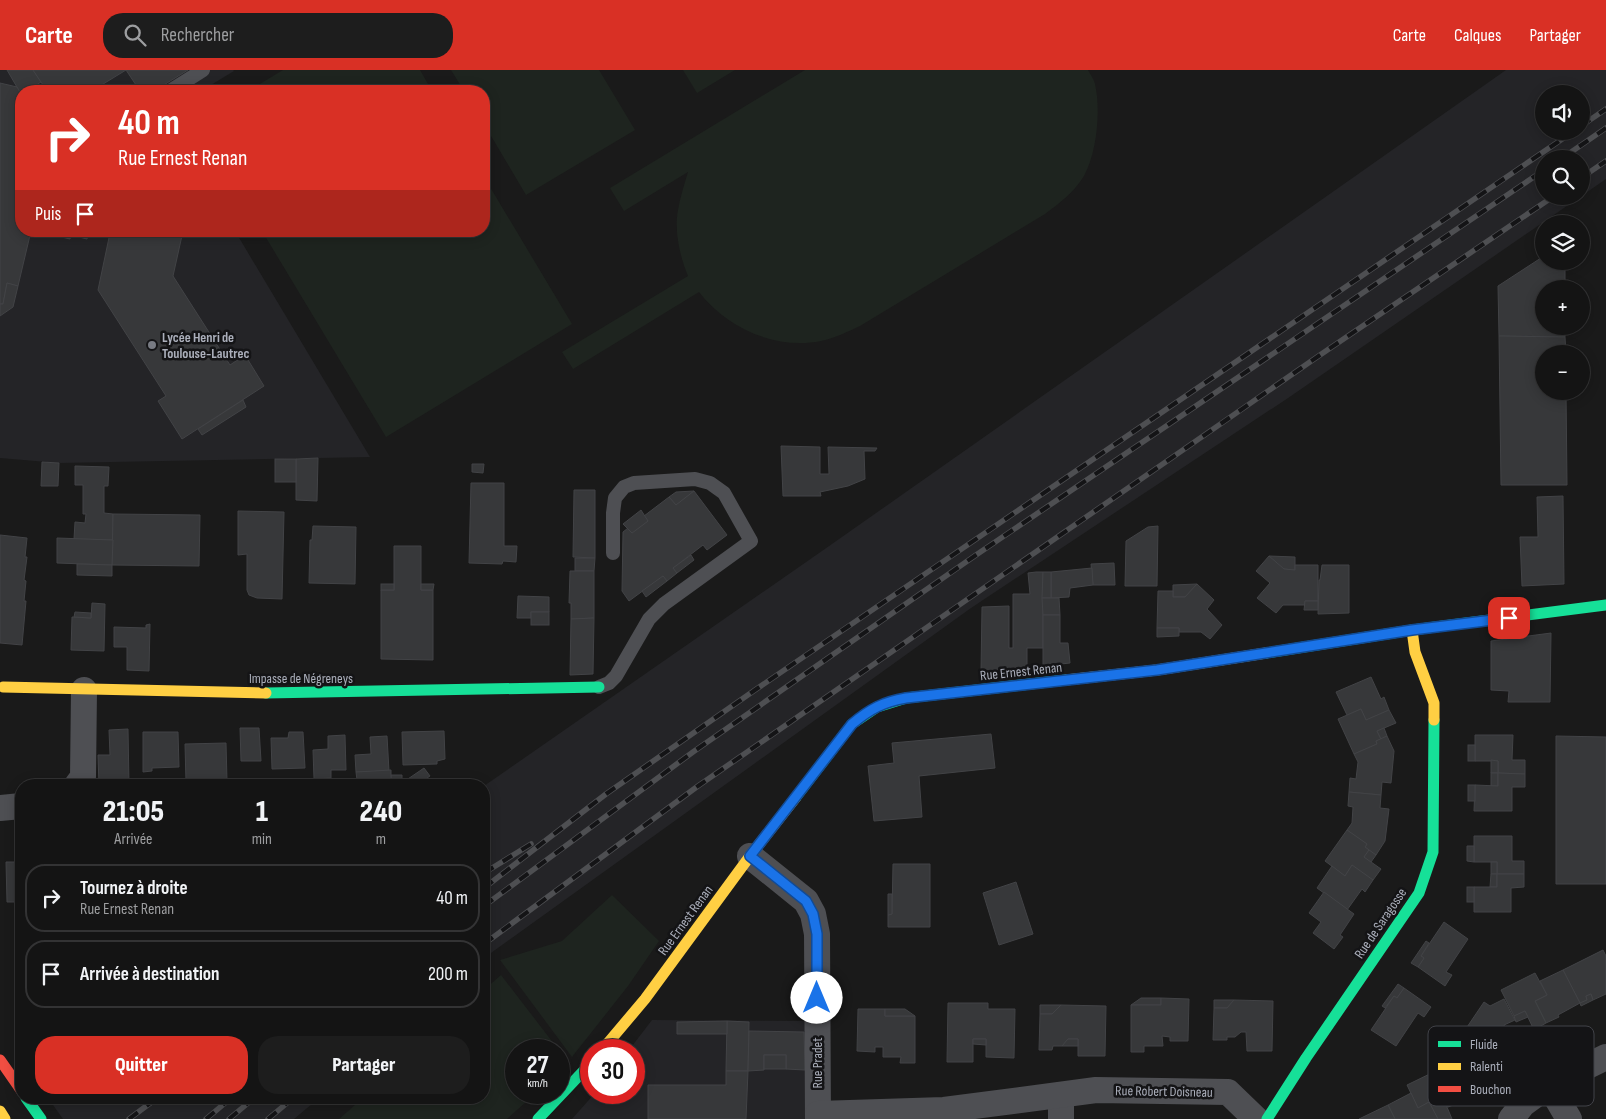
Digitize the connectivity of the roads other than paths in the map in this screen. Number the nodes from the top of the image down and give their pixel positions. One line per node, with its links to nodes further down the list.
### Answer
1 (203, 70): 2 (lane)
2 (179, 85)
3 (613, 553): 6 (lane)
4 (1606, 605): 5 (street, Rue Ernest Renan)
5 (1412, 630): 12 (street, Rue Ernest Renan); 29 (street, Rue de Saragosse)
6 (599, 687): 8 (street, Impasse de Négreneys)
7 (3, 688): 8 (street, Impasse de Négreneys)
8 (84, 690): 9 (street)
9 (82, 779)
10 (15, 807): 11 (street)
11 (0, 808)
12 (750, 856): 13 (street, Rue Ernest Renan); 24 (street, Rue Pradet)
13 (611, 1039)
14 (1606, 1056): 16 (street)
15 (0, 1060): 18 (street)
16 (1594, 1062)
17 (580, 1075): 27 (street)
18 (15, 1081)
19 (30, 1104): 26 (street)
20 (1521, 1106): 30 (street)
21 (1561, 1106): 31 (street)
22 (1061, 1107): 24 (street, Rue Robert Doisneau); 28 (street, Rue Robert Doisneau)
23 (0, 1112): 25 (street)
24 (818, 1116)
25 (5, 1119)
26 (41, 1119)
27 (538, 1119)
28 (1256, 1119)
29 (1267, 1119)
30 (1511, 1119)
31 (1569, 1119)

